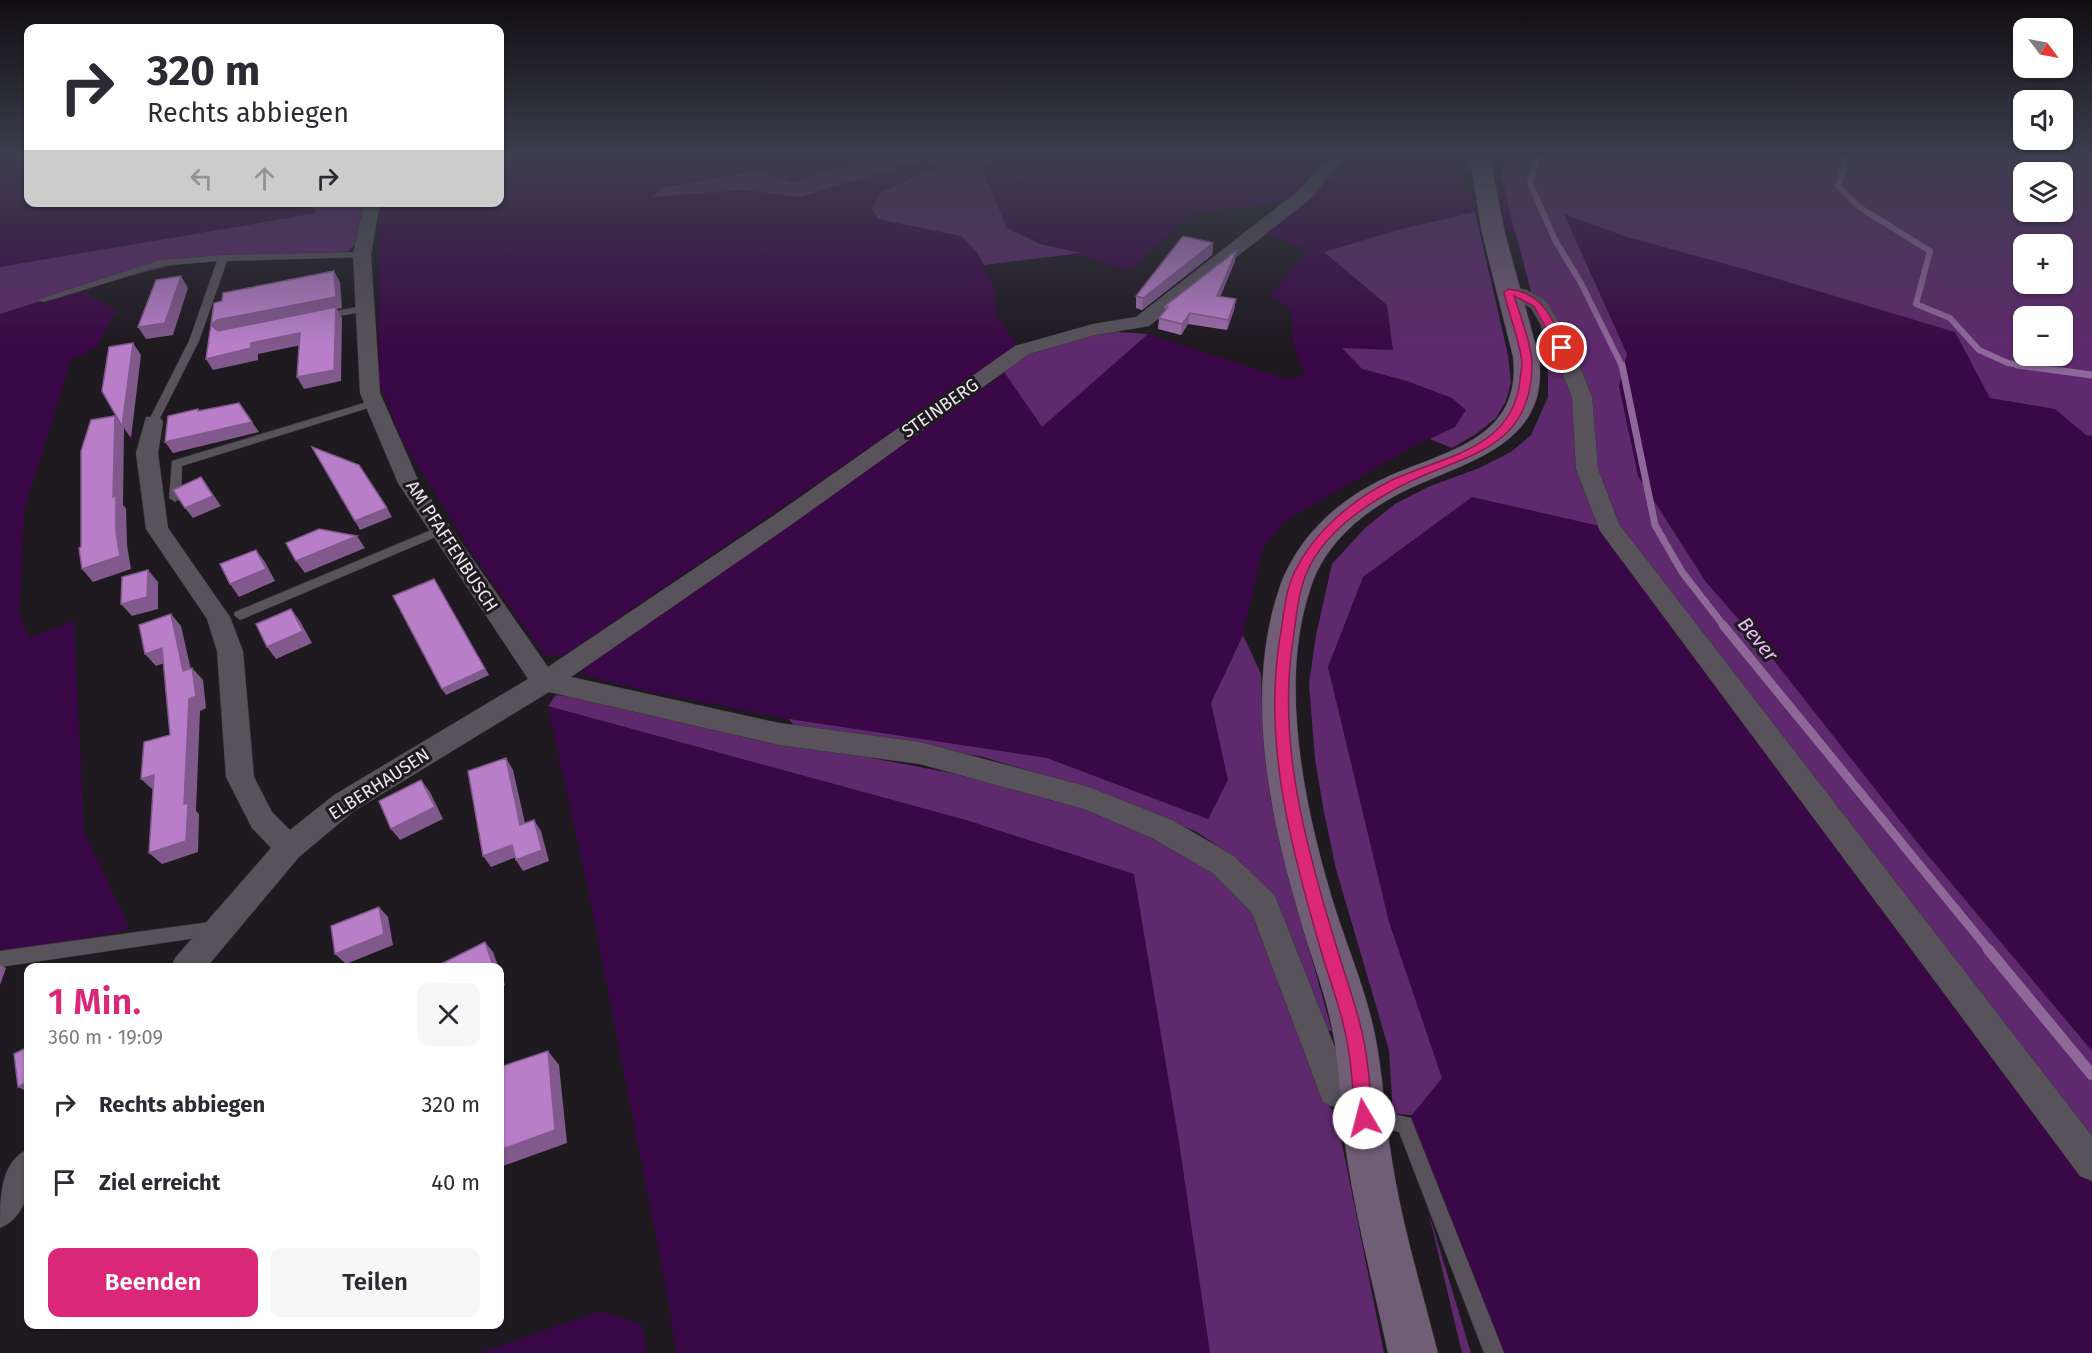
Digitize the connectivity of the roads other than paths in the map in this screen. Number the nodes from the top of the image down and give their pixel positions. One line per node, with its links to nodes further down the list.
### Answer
1 (369, 220): 4 (street, AM PFAFFENBUSCH)
2 (1272, 220): 15 (street, STEINBERG)
3 (1491, 220): 6 (street)
4 (362, 255): 5 (lane); 8 (street, AM PFAFFENBUSCH)
5 (223, 258): 7 (lane); 11 (lane)
6 (1509, 292): 20 (street); 21 (street)
7 (41, 300)
8 (364, 309): 9 (lane); 10 (street, AM PFAFFENBUSCH)
9 (307, 320)
10 (374, 402): 12 (lane); 13 (street, AM PFAFFENBUSCH)
11 (153, 423): 16 (street)
12 (175, 498)
13 (441, 531): 14 (lane); 15 (street, AM PFAFFENBUSCH)
14 (240, 615)
15 (546, 681): 16 (street, ELBERHAUSEN); 20 (street)
16 (289, 848): 17 (street, ELBERHAUSEN)
17 (222, 927): 18 (lane); 19 (street, ELBERHAUSEN)
18 (0, 959)
19 (190, 963)
20 (1363, 1111): 24 (street); 25 (lane)
21 (2092, 1164)
22 (24, 1172): 23 (street)
23 (0, 1210)
24 (1413, 1353)
25 (1494, 1353)

